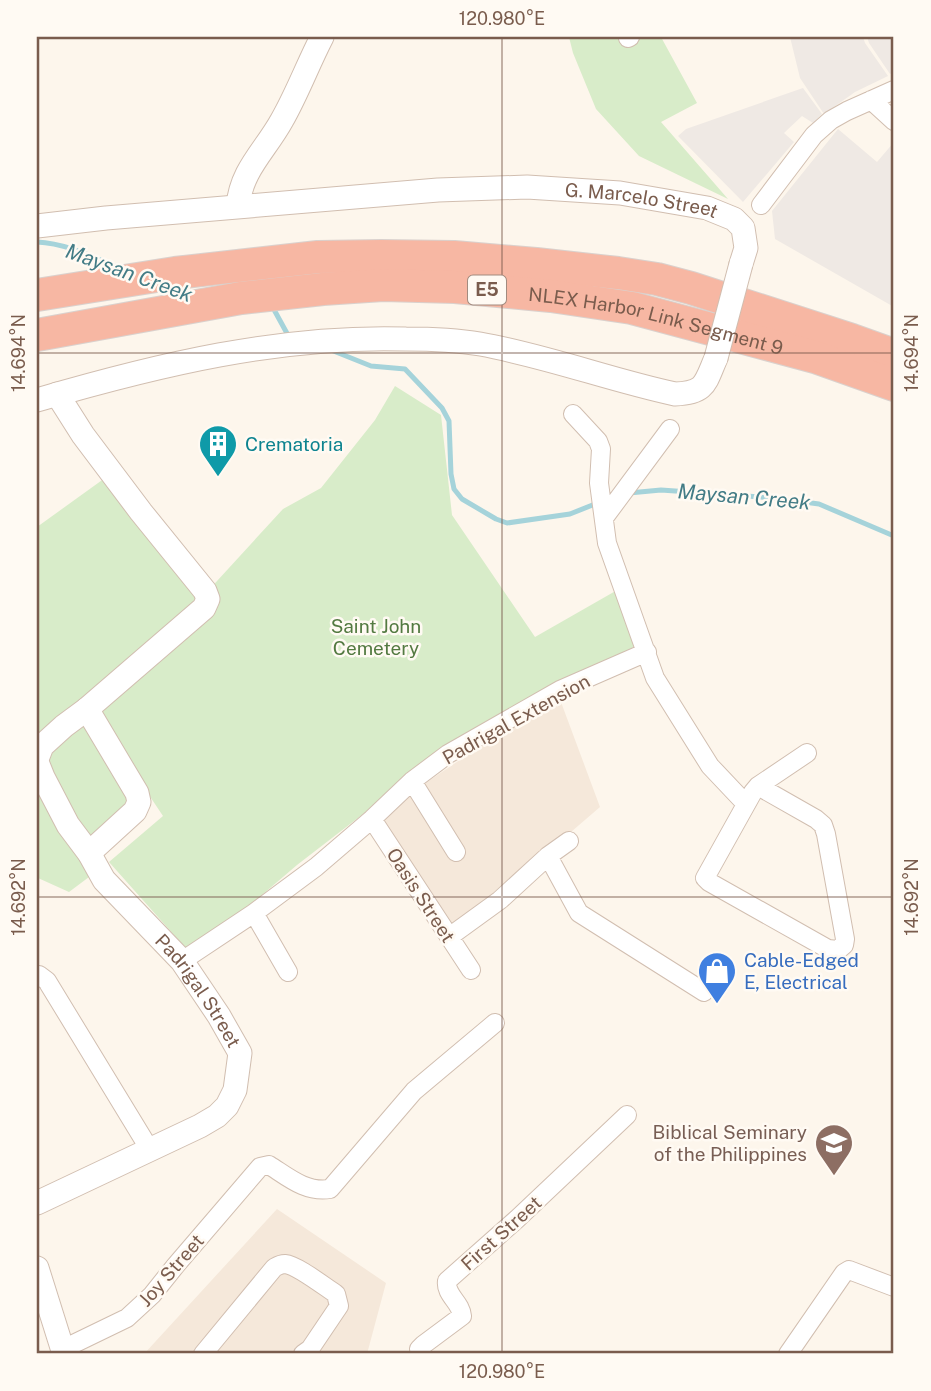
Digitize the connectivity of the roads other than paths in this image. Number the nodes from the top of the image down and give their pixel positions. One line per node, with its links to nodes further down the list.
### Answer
1 (322, 37): 6 (street)
2 (894, 90): 3 (street)
3 (871, 100): 4 (street); 5 (street)
4 (894, 121)
5 (761, 205)
6 (238, 206): 7 (street, G. Marcelo Street); 14 (street, G. Marcelo Street, bridge)
7 (37, 226)
8 (318, 257): 9 (highway); 10 (highway, E5); 12 (highway, NLEX Harbor Link Segment 9 / E5)
9 (37, 274)
10 (37, 295)
11 (37, 335): 13 (highway, NLEX Harbor Link Segment 9 / E5)
12 (894, 355)
13 (894, 386)
14 (47, 397): 19 (street, Padrigal Street)
15 (573, 414): 17 (street)
16 (670, 429): 17 (street)
17 (604, 518): 18 (street)
18 (647, 652): 22 (street, Padrigal Extension); 24 (street)
19 (87, 709): 21 (street, Padrigal Street); 28 (street)
20 (807, 753): 23 (street)
21 (37, 760): 28 (street, Padrigal Street)
22 (412, 781): 25 (street, Padrigal Extension); 27 (street)
23 (758, 786): 24 (street); 24 (street)
24 (746, 803)
25 (372, 819): 30 (street, Padrigal Extension); 31 (street, Oasis Street)
26 (569, 841): 29 (street)
27 (456, 852)
28 (89, 853): 32 (street, Padrigal Street)
29 (548, 856): 31 (street); 36 (street)
30 (254, 913): 32 (street, Padrigal Extension); 34 (street)
31 (449, 937): 33 (street, Oasis Street)
32 (182, 961): 39 (street, Padrigal Street)
33 (471, 970)
34 (288, 972)
35 (37, 975): 39 (street)
36 (704, 992)
37 (495, 1023): 43 (street, Joy Street)
38 (627, 1115): 46 (street, First Street)
39 (150, 1150): 40 (street, Padrigal Street)
40 (37, 1203)
41 (37, 1268): 43 (street)
42 (894, 1287): 47 (street)
43 (63, 1352)
44 (203, 1354): 45 (street)
45 (303, 1354)
46 (422, 1354)
47 (788, 1354)

